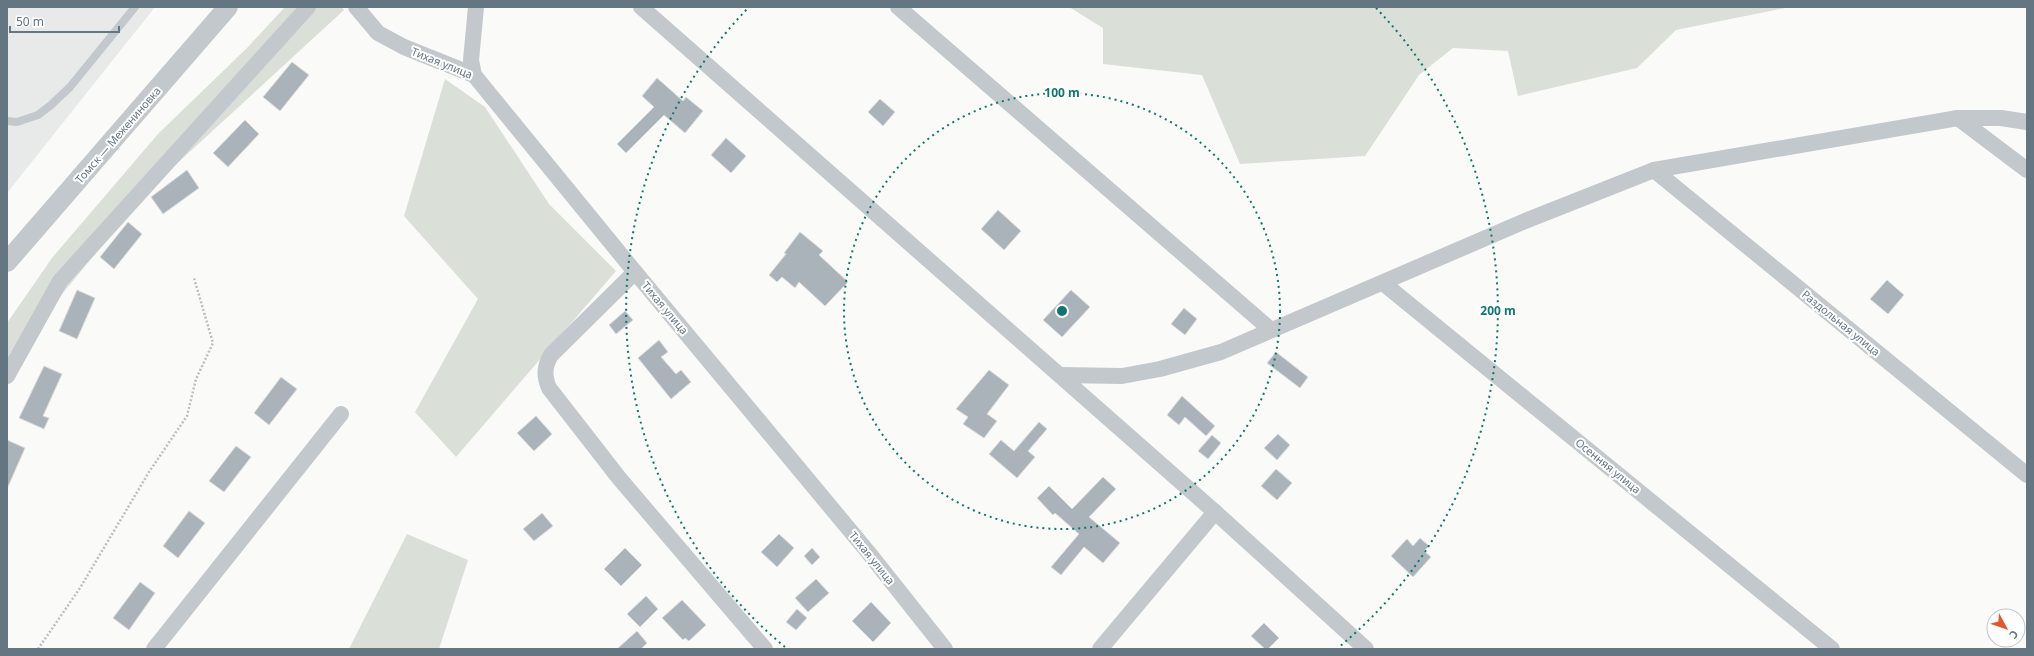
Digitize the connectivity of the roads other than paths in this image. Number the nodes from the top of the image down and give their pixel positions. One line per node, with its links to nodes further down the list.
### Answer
1 (135, 7): 10 (lane)
2 (228, 7): 14 (street, Томск — Межениновка)
3 (308, 7): 19 (street)
4 (356, 7): 8 (street, Тихая улица)
5 (476, 7): 8 (street)
6 (641, 7): 18 (street)
7 (898, 7): 17 (street)
8 (474, 75): 15 (street, Тихая улица)
9 (1958, 118): 11 (street); 12 (street); 13 (street)
10 (7, 121)
11 (2027, 122)
12 (1654, 170): 16 (street); 21 (street, Раздольная улица)
13 (2027, 170)
14 (7, 262)
15 (635, 272): 24 (street); 25 (street, Тихая улица)
16 (1383, 283): 17 (street); 28 (street, Осенняя улица)
17 (1271, 330): 18 (street)
18 (1060, 375): 22 (street)
19 (7, 376)
20 (341, 414): 23 (street)
21 (2027, 475)
22 (1215, 512): 26 (street); 27 (street)
23 (154, 649)
24 (765, 649)
25 (945, 649)
26 (1100, 649)
27 (1366, 649)
28 (1832, 649)

